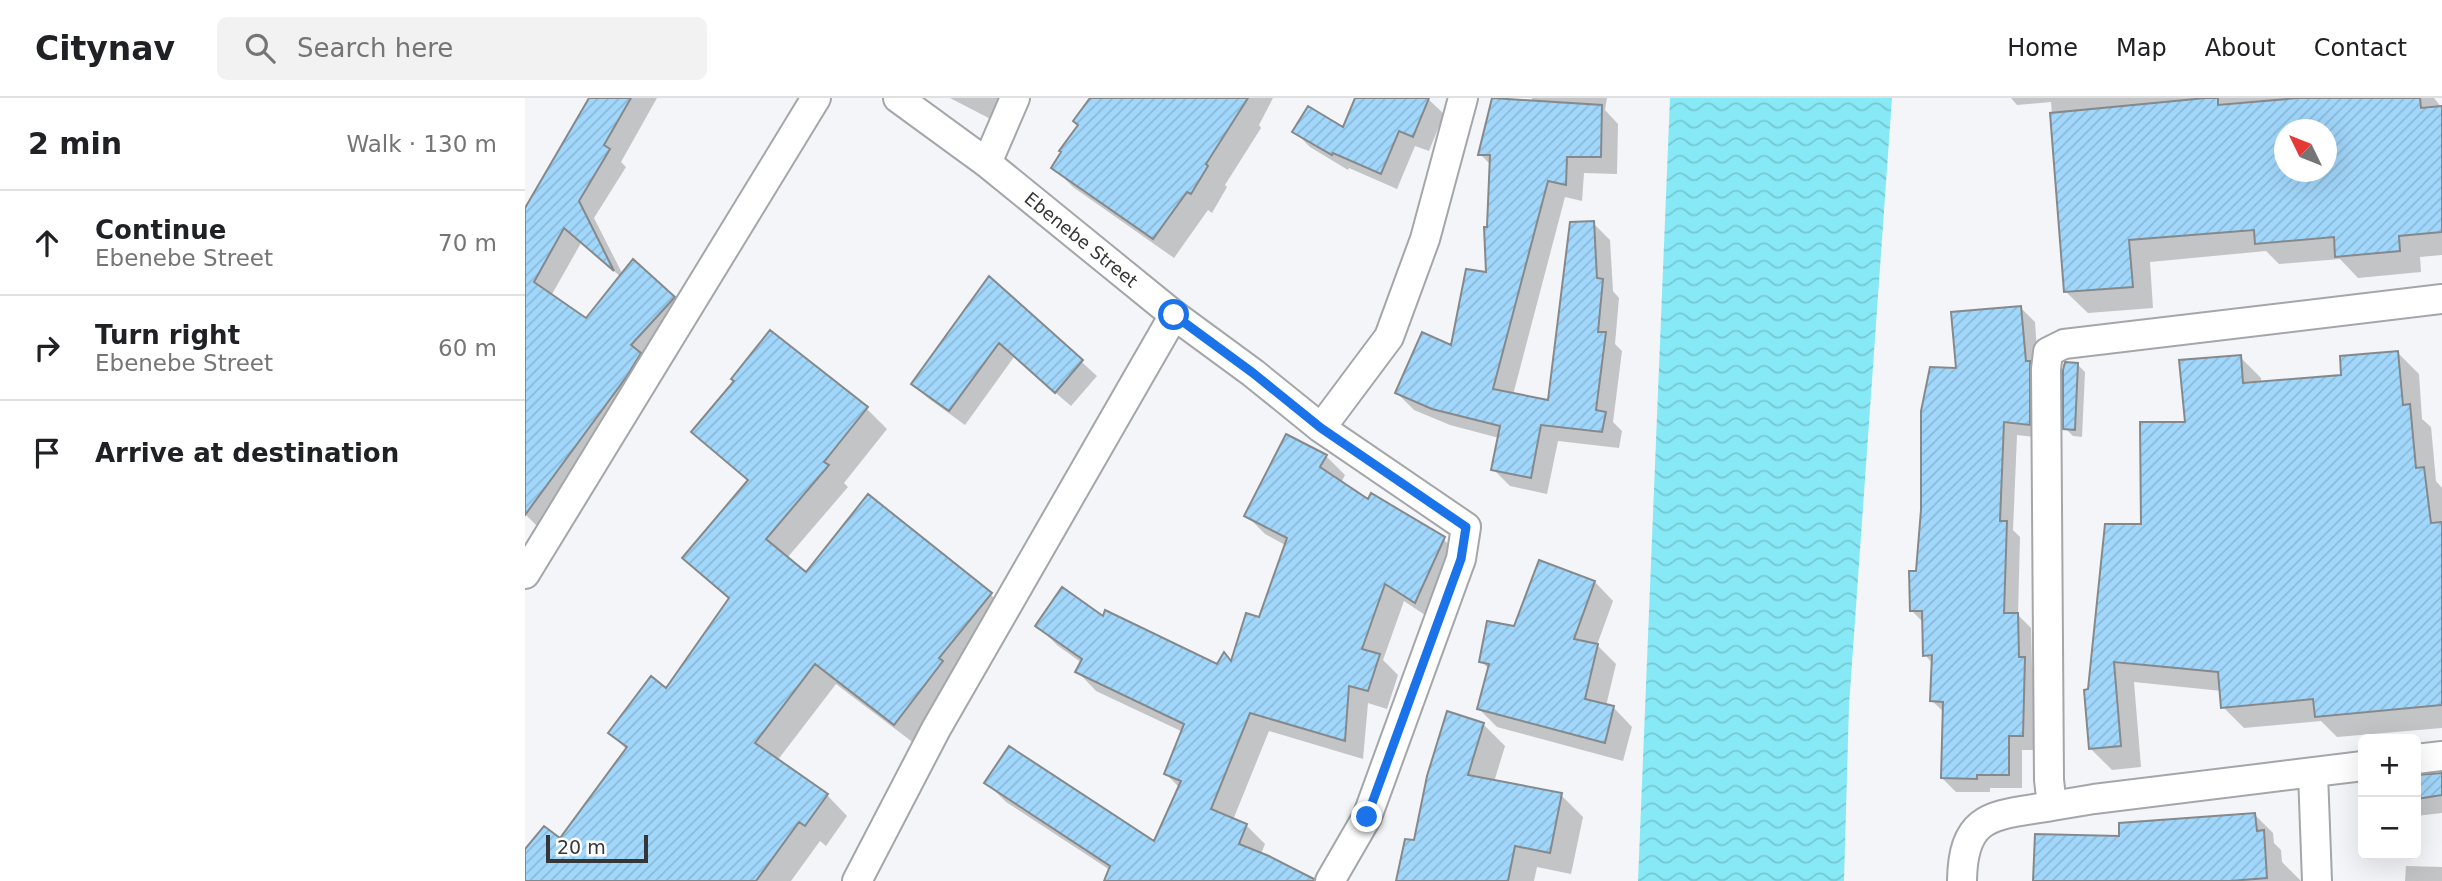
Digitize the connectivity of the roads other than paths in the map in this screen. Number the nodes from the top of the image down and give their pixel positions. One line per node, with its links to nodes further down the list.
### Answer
1 (816, 98): 9 (street)
2 (898, 98): 5 (street, Ebenebe Street)
3 (1015, 98): 5 (street)
4 (1463, 98): 8 (street)
5 (987, 163): 7 (street, Ebenebe Street)
6 (2442, 299): 14 (street)
7 (1174, 315): 8 (street, Ebenebe Street); 15 (street)
8 (1321, 428): 16 (street, Ebenebe Street)
9 (525, 574)
10 (2442, 756): 11 (street)
11 (2421, 758)
12 (2358, 767): 13 (street)
13 (2313, 773): 14 (street); 18 (street)
14 (2052, 806): 17 (street)
15 (857, 881)
16 (1330, 881)
17 (1962, 881)
18 (2317, 881)

